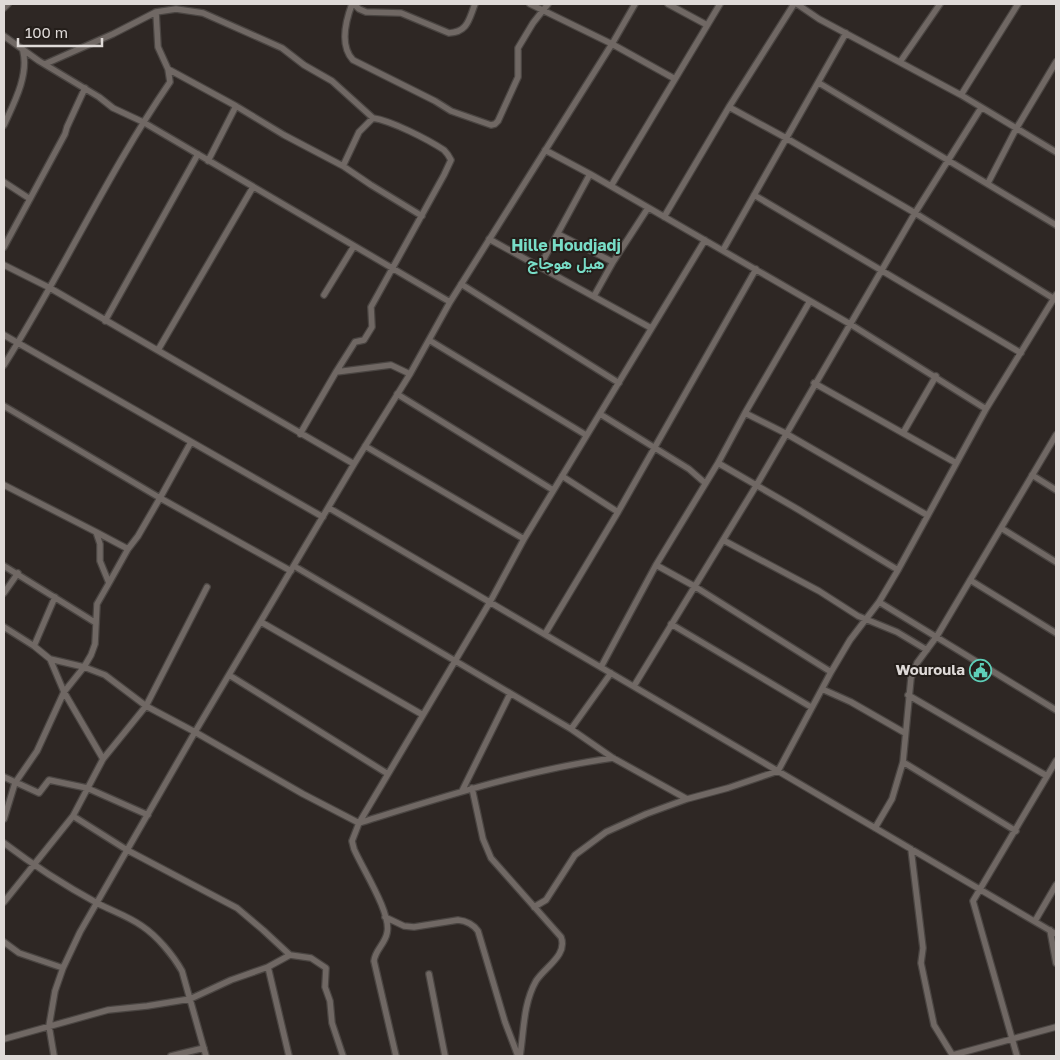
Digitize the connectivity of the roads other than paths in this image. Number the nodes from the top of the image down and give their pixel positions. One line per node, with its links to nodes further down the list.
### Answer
1 (8, 4): 12 (street)
2 (353, 4): 3 (street); 13 (street)
3 (475, 4)
4 (530, 4): 13 (street)
5 (548, 4): 13 (street)
6 (635, 4): 18 (street)
7 (668, 4): 15 (street)
8 (720, 4): 15 (street)
9 (795, 4): 16 (street); 29 (street)
10 (940, 4): 20 (street)
11 (1018, 4): 27 (street)
12 (4, 8)
13 (544, 11): 18 (street)
14 (156, 12): 22 (street); 23 (street); 31 (street)
15 (707, 25): 24 (street)
16 (846, 33): 20 (street); 25 (street)
17 (4, 36): 19 (street)
18 (612, 44): 24 (street); 36 (street)
19 (24, 51): 22 (street); 33 (street)
20 (900, 62): 27 (street)
21 (1056, 62): 34 (street)
22 (45, 64): 26 (street)
23 (168, 69): 28 (street); 32 (street)
24 (675, 79): 45 (street)
25 (819, 83): 35 (street); 40 (street)
26 (85, 88): 32 (street); 48 (street)
27 (960, 95): 30 (street)
28 (236, 106): 39 (street); 41 (street)
29 (729, 107): 35 (street); 52 (street)
30 (981, 108): 34 (street); 40 (street)
31 (373, 118): 41 (street); 51 (street)
32 (143, 122): 38 (street); 67 (street)
33 (4, 125)
34 (1016, 129): 37 (street); 44 (street)
35 (786, 138): 47 (street); 50 (street)
36 (545, 150): 42 (street); 55 (street)
37 (1056, 152)
38 (198, 154): 39 (street); 73 (street)
39 (208, 161): 46 (street)
40 (947, 161): 44 (street); 50 (street)
41 (343, 166): 51 (street)
42 (590, 174): 45 (street); 54 (street)
43 (4, 182): 48 (street)
44 (988, 183): 53 (street)
45 (611, 186): 49 (street)
46 (253, 187): 57 (street); 79 (street)
47 (754, 195): 59 (street); 65 (street)
48 (30, 198): 58 (street)
49 (648, 208): 52 (street); 60 (street)
50 (915, 213): 65 (street); 70 (street)
51 (422, 216): 63 (street)
52 (664, 217): 56 (street)
53 (1056, 225)
54 (558, 234): 60 (street); 62 (street)
55 (489, 239): 62 (street); 66 (street)
56 (705, 240): 59 (street); 75 (street)
57 (354, 246): 63 (street); 68 (street)
58 (4, 247)
59 (723, 250): 64 (street)
60 (613, 262): 69 (street)
61 (4, 265): 67 (street)
62 (540, 266): 69 (street)
63 (393, 269): 72 (street); 82 (street)
64 (756, 269): 71 (street); 99 (street)
65 (882, 270): 74 (street); 80 (street)
66 (461, 284): 72 (street); 85 (street)
67 (50, 288): 73 (street); 78 (street)
68 (324, 295)
69 (594, 296): 75 (street)
70 (1056, 298): 80 (street)
71 (810, 301): 74 (street); 90 (street)
72 (450, 302): 77 (street)
73 (105, 321): 79 (street)
74 (850, 324): 84 (street); 86 (street)
75 (652, 328): 85 (street)
76 (4, 335): 78 (street)
77 (429, 340): 83 (street); 95 (street)
78 (17, 342): 81 (street); 97 (street)
79 (158, 350): 94 (street)
80 (1021, 353): 89 (street)
81 (4, 365)
82 (336, 372): 83 (street); 94 (street)
83 (410, 374): 87 (street)
84 (936, 376): 89 (street); 93 (street)
85 (619, 382): 91 (street)
86 (814, 383): 92 (street); 93 (street)
87 (398, 394): 98 (street); 108 (street)
88 (4, 406): 110 (street)
89 (986, 409): 101 (street)
90 (745, 413): 92 (street); 100 (street)
91 (600, 414): 95 (street); 99 (street)
92 (785, 433): 107 (street); 113 (street)
93 (903, 433): 101 (street)
94 (300, 434): 102 (street)
95 (586, 435): 104 (street)
96 (1056, 435): 103 (street)
97 (191, 442): 110 (street); 114 (street)
98 (365, 446): 102 (street); 117 (street)
99 (653, 448): 105 (street); 112 (street)
100 (718, 463): 105 (street); 107 (street)
101 (956, 463): 113 (street)
102 (354, 464): 111 (street)
103 (1032, 475): 109 (street); 115 (street)
104 (562, 476): 108 (street); 112 (street)
105 (705, 483): 121 (street)
106 (4, 485): 116 (street)
107 (756, 486): 118 (street); 124 (street)
108 (553, 490): 117 (street)
109 (1056, 490)
110 (160, 498): 119 (street); 123 (street)
111 (329, 508): 114 (street); 132 (street)
112 (618, 512): 140 (street)
113 (927, 515): 124 (street)
114 (323, 517): 123 (street)
115 (1001, 528): 120 (street); 126 (street)
116 (96, 532): 119 (street); 127 (street)
117 (524, 539): 132 (street)
118 (723, 540): 128 (street); 134 (street)
119 (128, 549): 127 (street)
120 (1056, 562)
121 (656, 565): 128 (street); 146 (street)
122 (4, 566): 125 (street)
123 (292, 569): 135 (street); 145 (street)
124 (898, 570): 133 (street)
125 (18, 573): 130 (street); 131 (street)
126 (970, 580): 139 (street); 141 (street)
127 (109, 583): 136 (street)
128 (694, 586): 137 (street); 148 (street)
129 (207, 587): 156 (street)
130 (4, 593)
131 (55, 597): 136 (street); 142 (street)
132 (490, 602): 140 (street); 145 (street)
133 (879, 602): 134 (street); 141 (street)
134 (866, 619): 143 (street); 148 (street)
135 (261, 622): 150 (street); 159 (street)
136 (96, 623): 147 (street)
137 (671, 624): 151 (street); 157 (street)
138 (4, 627): 142 (street)
139 (1056, 633)
140 (545, 634): 146 (street)
141 (937, 636): 143 (street); 158 (street)
142 (34, 646): 144 (street)
143 (927, 650): 155 (street)
144 (50, 659): 147 (street); 153 (street)
145 (455, 662): 154 (street); 159 (street)
146 (601, 667): 149 (street)
147 (84, 668): 153 (street); 156 (street)
148 (832, 672): 152 (street)
149 (611, 673): 151 (street); 160 (street)
150 (229, 675): 161 (street); 168 (street)
151 (634, 686): 167 (street)
152 (822, 689): 157 (street); 162 (street)
153 (64, 692): 164 (street); 171 (street)
154 (510, 694): 160 (street); 174 (street)
155 (908, 696): 162 (street); 169 (street)
156 (146, 706): 161 (street); 164 (street)
157 (811, 707): 167 (street)
158 (1056, 710)
159 (423, 715): 168 (street)
160 (571, 729): 163 (street)
161 (195, 732): 176 (street); 179 (street)
162 (905, 733): 166 (street)
163 (613, 758): 173 (street); 175 (street)
164 (103, 759): 172 (street)
165 (1056, 761): 169 (street)
166 (903, 762): 180 (street); 181 (street)
167 (778, 771): 175 (street); 180 (street)
168 (388, 774): 179 (street)
169 (1047, 776): 181 (street)
170 (4, 777): 171 (street)
171 (15, 782): 172 (street); 178 (street)
172 (87, 788): 176 (street); 177 (street)
173 (472, 788): 174 (street); 192 (street)
174 (462, 791): 179 (street)
175 (687, 799): 192 (street)
176 (148, 815): 184 (street)
177 (73, 816): 184 (street); 185 (street)
178 (4, 819)
179 (360, 823): 193 (street)
180 (875, 828): 183 (street)
181 (1016, 831): 188 (street)
182 (4, 843): 185 (street)
183 (911, 849): 188 (street); 217 (street)
184 (128, 850): 191 (street); 198 (street)
185 (33, 865): 189 (street); 191 (street)
186 (1056, 885): 194 (street)
187 (4, 889): 189 (street)
188 (980, 889): 194 (street); 207 (street)
189 (13, 890): 190 (street)
190 (4, 902)
191 (97, 903): 201 (street); 203 (street)
192 (534, 906): 216 (street)
193 (385, 917): 214 (street); 216 (street)
194 (1035, 922): 195 (street)
195 (1050, 930): 196 (street); 199 (street)
196 (1056, 934)
197 (4, 942): 201 (street)
198 (290, 955): 200 (street); 213 (street)
199 (1056, 963)
200 (268, 967): 203 (street); 212 (street)
201 (63, 968): 204 (street)
202 (429, 974): 215 (street)
203 (190, 998): 204 (street); 208 (street)
204 (49, 1026): 206 (street); 209 (street)
205 (1056, 1027): 207 (street)
206 (4, 1039)
207 (1012, 1040): 217 (street); 218 (street)
208 (204, 1048): 210 (street); 211 (street)
209 (54, 1056)
210 (172, 1056)
211 (206, 1056)
212 (289, 1056)
213 (343, 1056)
214 (396, 1056)
215 (445, 1056)
216 (519, 1056)
217 (953, 1056)
218 (1017, 1056)

